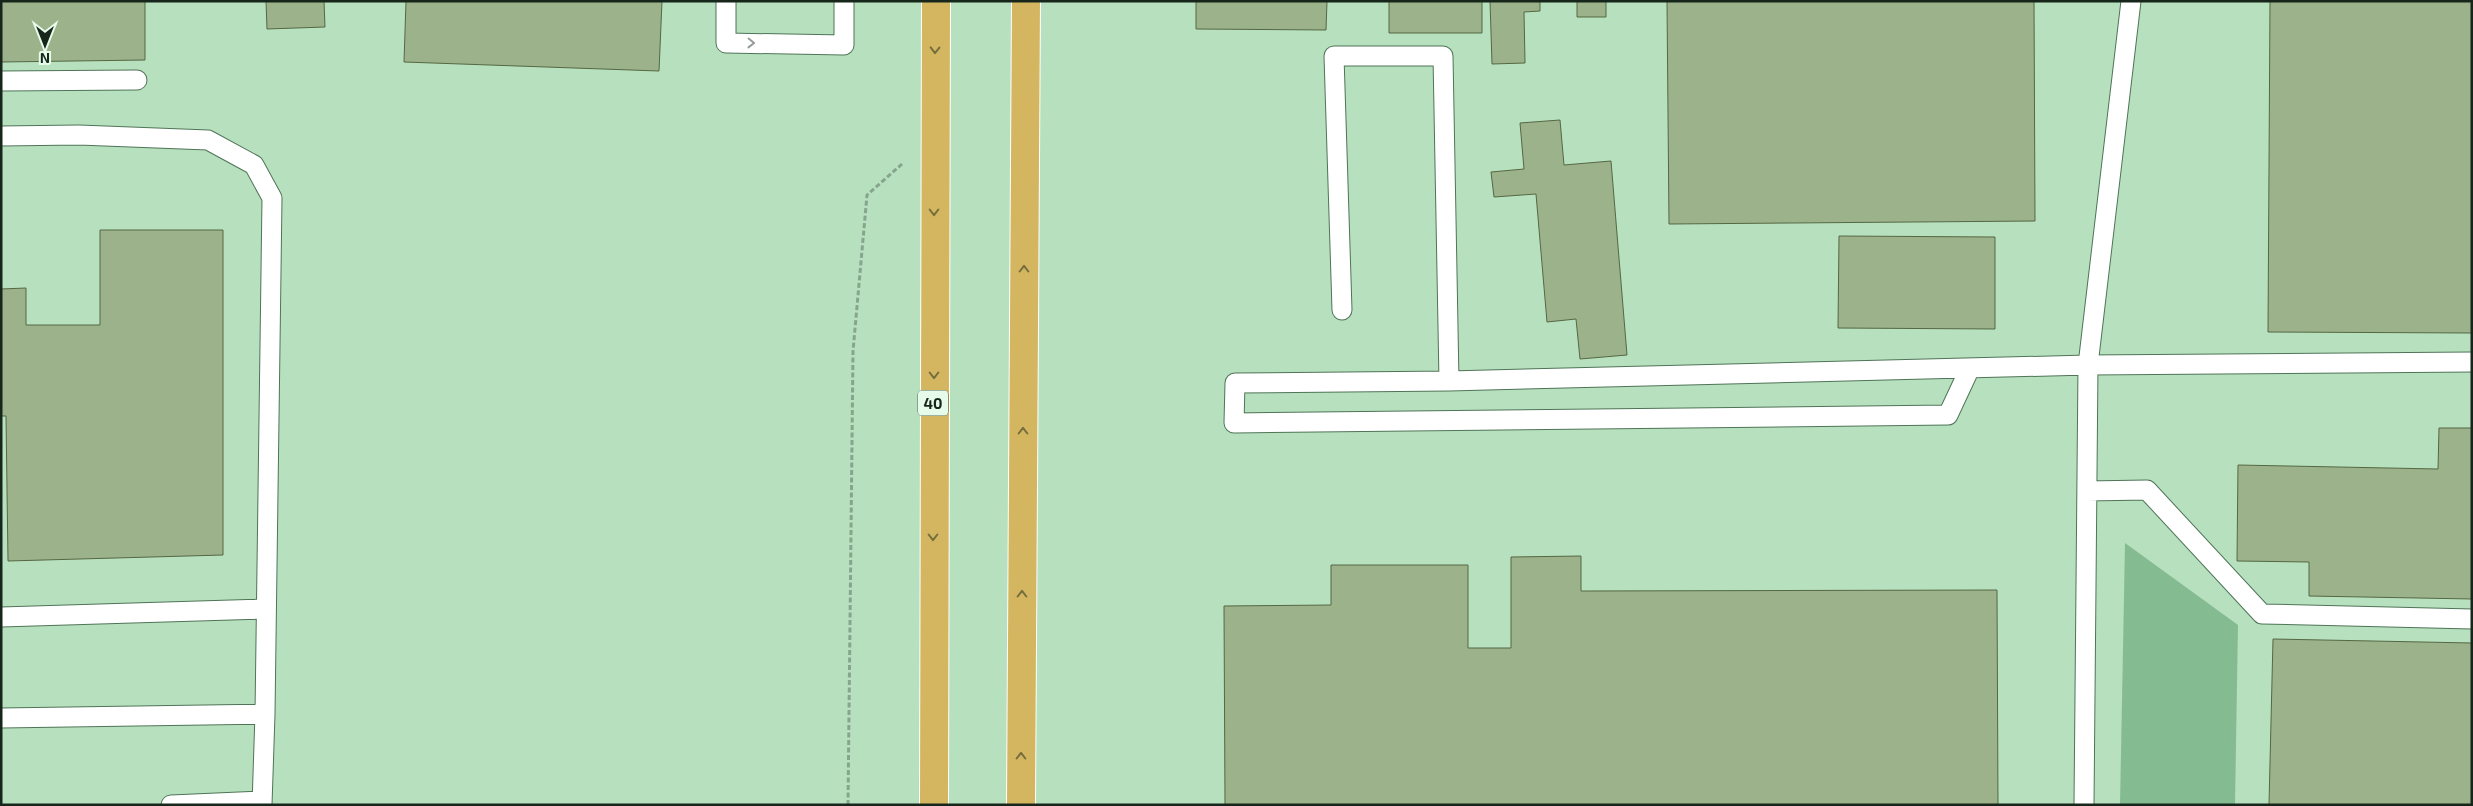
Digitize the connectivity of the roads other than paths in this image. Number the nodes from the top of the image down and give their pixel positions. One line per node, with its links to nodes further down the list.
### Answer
1 (726, 1): 2 (lane, one-way to 2)
2 (844, 1)
3 (936, 1): 22 (highway, 40, one-way to 22)
4 (1026, 1): 23 (highway, one-way to 4)
5 (2131, 1): 11 (lane)
6 (1, 80): 7 (lane)
7 (137, 80)
8 (1, 136): 15 (lane)
9 (1342, 310): 13 (lane)
10 (2472, 362): 11 (lane)
11 (2088, 366): 12 (lane); 14 (lane)
12 (1970, 368): 13 (lane); 13 (lane)
13 (1449, 381)
14 (2087, 491): 17 (lane); 24 (lane)
15 (265, 609): 16 (lane); 18 (lane)
16 (1, 616)
17 (2472, 619)
18 (265, 714): 19 (lane); 20 (lane)
19 (1, 718)
20 (262, 803): 21 (lane)
21 (171, 805)
22 (934, 805)
23 (1021, 805)
24 (2084, 805)

